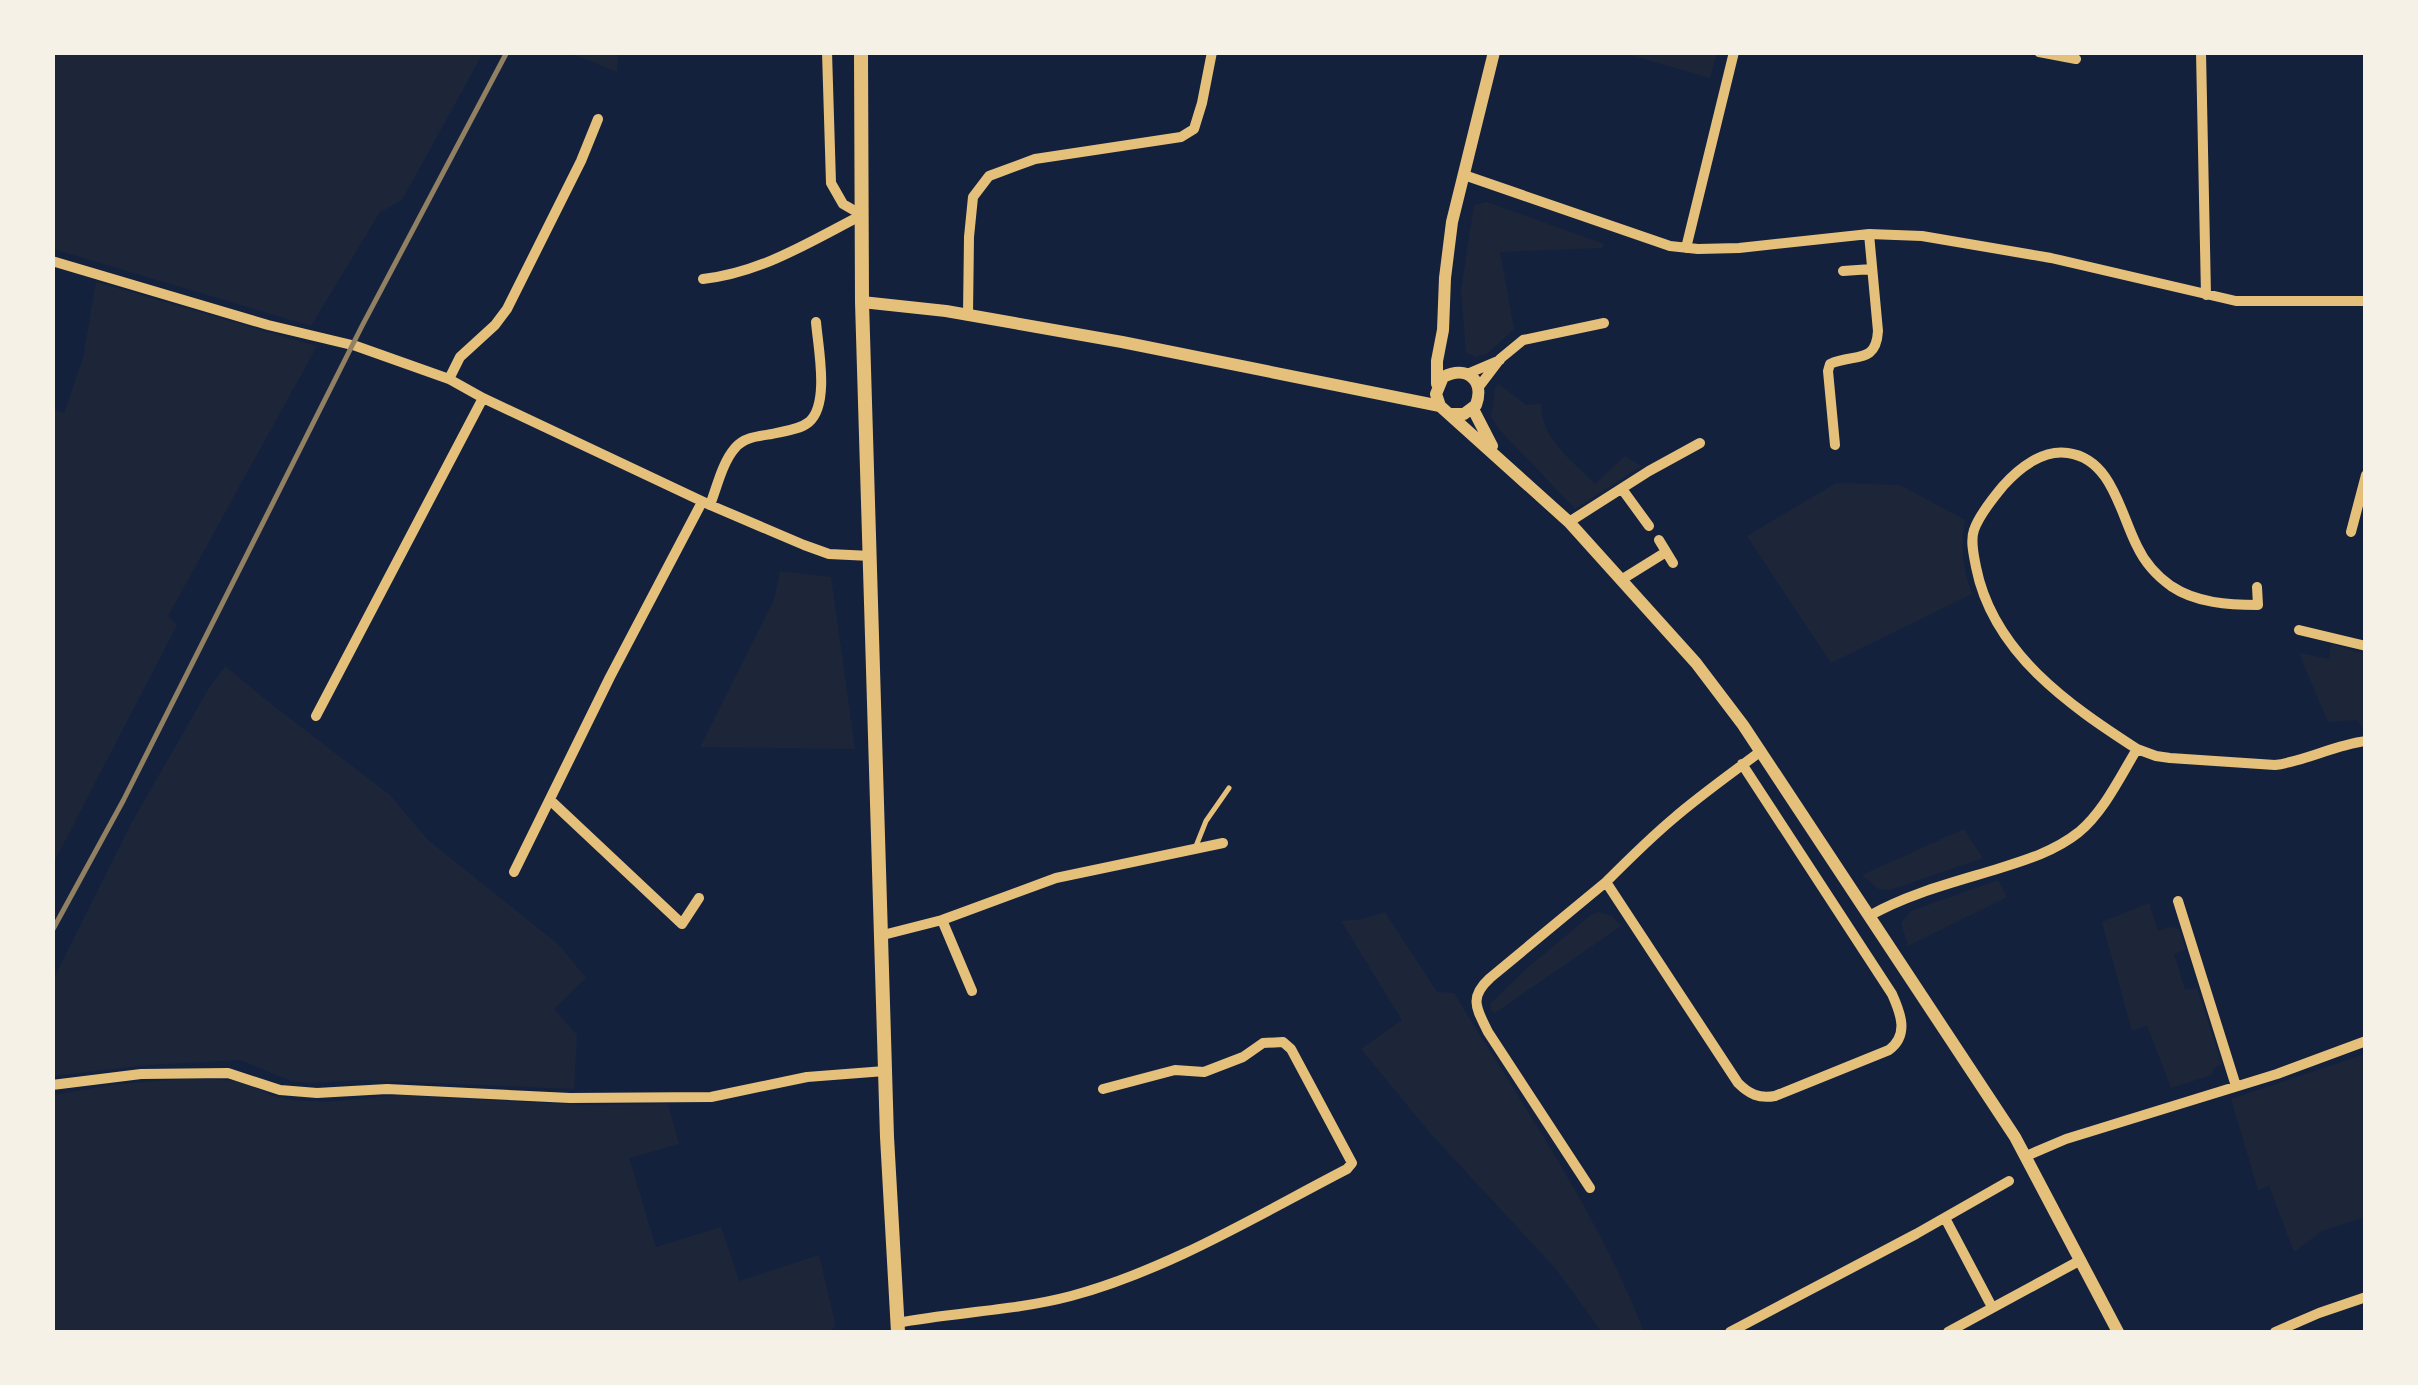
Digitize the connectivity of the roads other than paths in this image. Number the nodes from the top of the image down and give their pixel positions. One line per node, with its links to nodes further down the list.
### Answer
1 (827, 52): 13 (street)
2 (861, 52): 13 (main road)
3 (1212, 52): 23 (street)
4 (1494, 52): 12 (street)
5 (1734, 52): 15 (street)
6 (2039, 52): 8 (street)
7 (2201, 52): 20 (street)
8 (2076, 59)
9 (598, 119): 11 (street)
10 (594, 158): 11 (lane)
11 (581, 161): 30 (street)
12 (1464, 175): 15 (street); 26 (street)
13 (862, 215): 19 (street); 22 (main road)
14 (1870, 234): 15 (street); 17 (street); 20 (street)
15 (1686, 248)
16 (52, 261): 30 (street)
17 (1872, 269): 18 (street); 36 (street)
18 (1843, 271)
19 (703, 279)
20 (2206, 295): 21 (street)
21 (2366, 301)
22 (862, 302): 23 (street); 46 (main road)
23 (968, 314): 33 (street)
24 (816, 322): 40 (street)
25 (1604, 323): 27 (street)
26 (1443, 330): 28 (street); 33 (street)
27 (1500, 359): 29 (street); 31 (street)
28 (1452, 373): 29 (street); 33 (street)
29 (1468, 374): 31 (street)
30 (448, 379): 32 (street)
31 (1478, 388): 34 (street)
32 (483, 398): 40 (street); 52 (street)
33 (1438, 401): 34 (street); 37 (street)
34 (1473, 408): 37 (street)
35 (1700, 442): 39 (street)
36 (1834, 445)
37 (1499, 457): 41 (street)
38 (2366, 475): 43 (street)
39 (1622, 488): 41 (street); 42 (street)
40 (706, 504): 46 (street); 58 (street)
41 (1569, 522): 48 (street)
42 (1649, 526)
43 (2351, 532)
44 (1659, 540): 45 (street)
45 (1666, 552): 47 (street); 48 (street)
46 (871, 556): 67 (main road)
47 (1673, 563)
48 (1621, 580): 55 (street)
49 (2257, 587): 54 (street)
50 (2299, 630): 51 (street)
51 (2366, 646)
52 (316, 716)
53 (2366, 741): 54 (street)
54 (2137, 749): 65 (street)
55 (1761, 751): 56 (street); 65 (street)
56 (1742, 764): 62 (street); 62 (street)
57 (1229, 788): 60 (lane)
58 (550, 800): 61 (street); 63 (street)
59 (1223, 843): 60 (street)
60 (1195, 848): 66 (street)
61 (514, 872)
62 (1606, 882): 76 (street)
63 (699, 898)
64 (2178, 901): 72 (street)
65 (1869, 916): 74 (street)
66 (942, 920): 67 (street); 68 (street)
67 (883, 935): 70 (main road)
68 (972, 991)
69 (2366, 1041): 72 (street)
70 (885, 1071): 71 (street); 81 (main road)
71 (52, 1085)
72 (2236, 1086): 74 (street)
73 (1103, 1089): 81 (street)
74 (2026, 1156): 78 (street)
75 (2009, 1182): 77 (street)
76 (1590, 1188)
77 (1944, 1218): 80 (street); 82 (street)
78 (2079, 1261): 80 (street); 84 (street)
79 (2366, 1297): 85 (street)
80 (1992, 1307): 83 (street)
81 (898, 1328)
82 (1730, 1332)
83 (1948, 1332)
84 (2118, 1332)
85 (2275, 1332)

